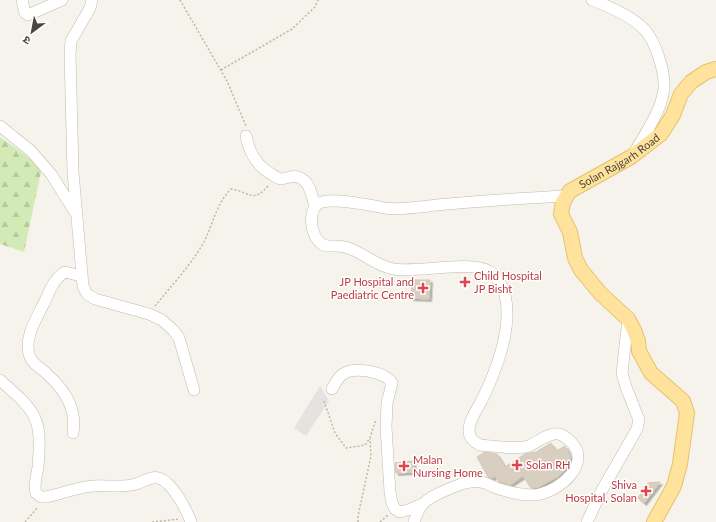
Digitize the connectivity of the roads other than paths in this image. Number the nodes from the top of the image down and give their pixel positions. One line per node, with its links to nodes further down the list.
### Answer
1 (22, 0): 2 (street)
2 (62, 0)
3 (92, 0): 11 (street)
4 (592, 0): 8 (street)
5 (711, 70): 8 (main road, Solan Rajgarh Road)
6 (0, 126): 11 (street)
7 (246, 136): 10 (street)
8 (632, 157): 9 (main road, Solan Rajgarh Road)
9 (567, 196): 10 (street); 13 (main road, Solan Rajgarh Road)
10 (315, 206): 18 (street)
11 (76, 213): 12 (street)
12 (81, 276): 16 (street); 17 (street)
13 (628, 319): 21 (street); 22 (main road, Solan Rajgarh Road)
14 (0, 380): 19 (street)
15 (332, 389): 18 (street)
16 (194, 390)
17 (74, 433)
18 (422, 504): 20 (street)
19 (190, 520)
20 (414, 522)
21 (587, 522)
22 (654, 522)

